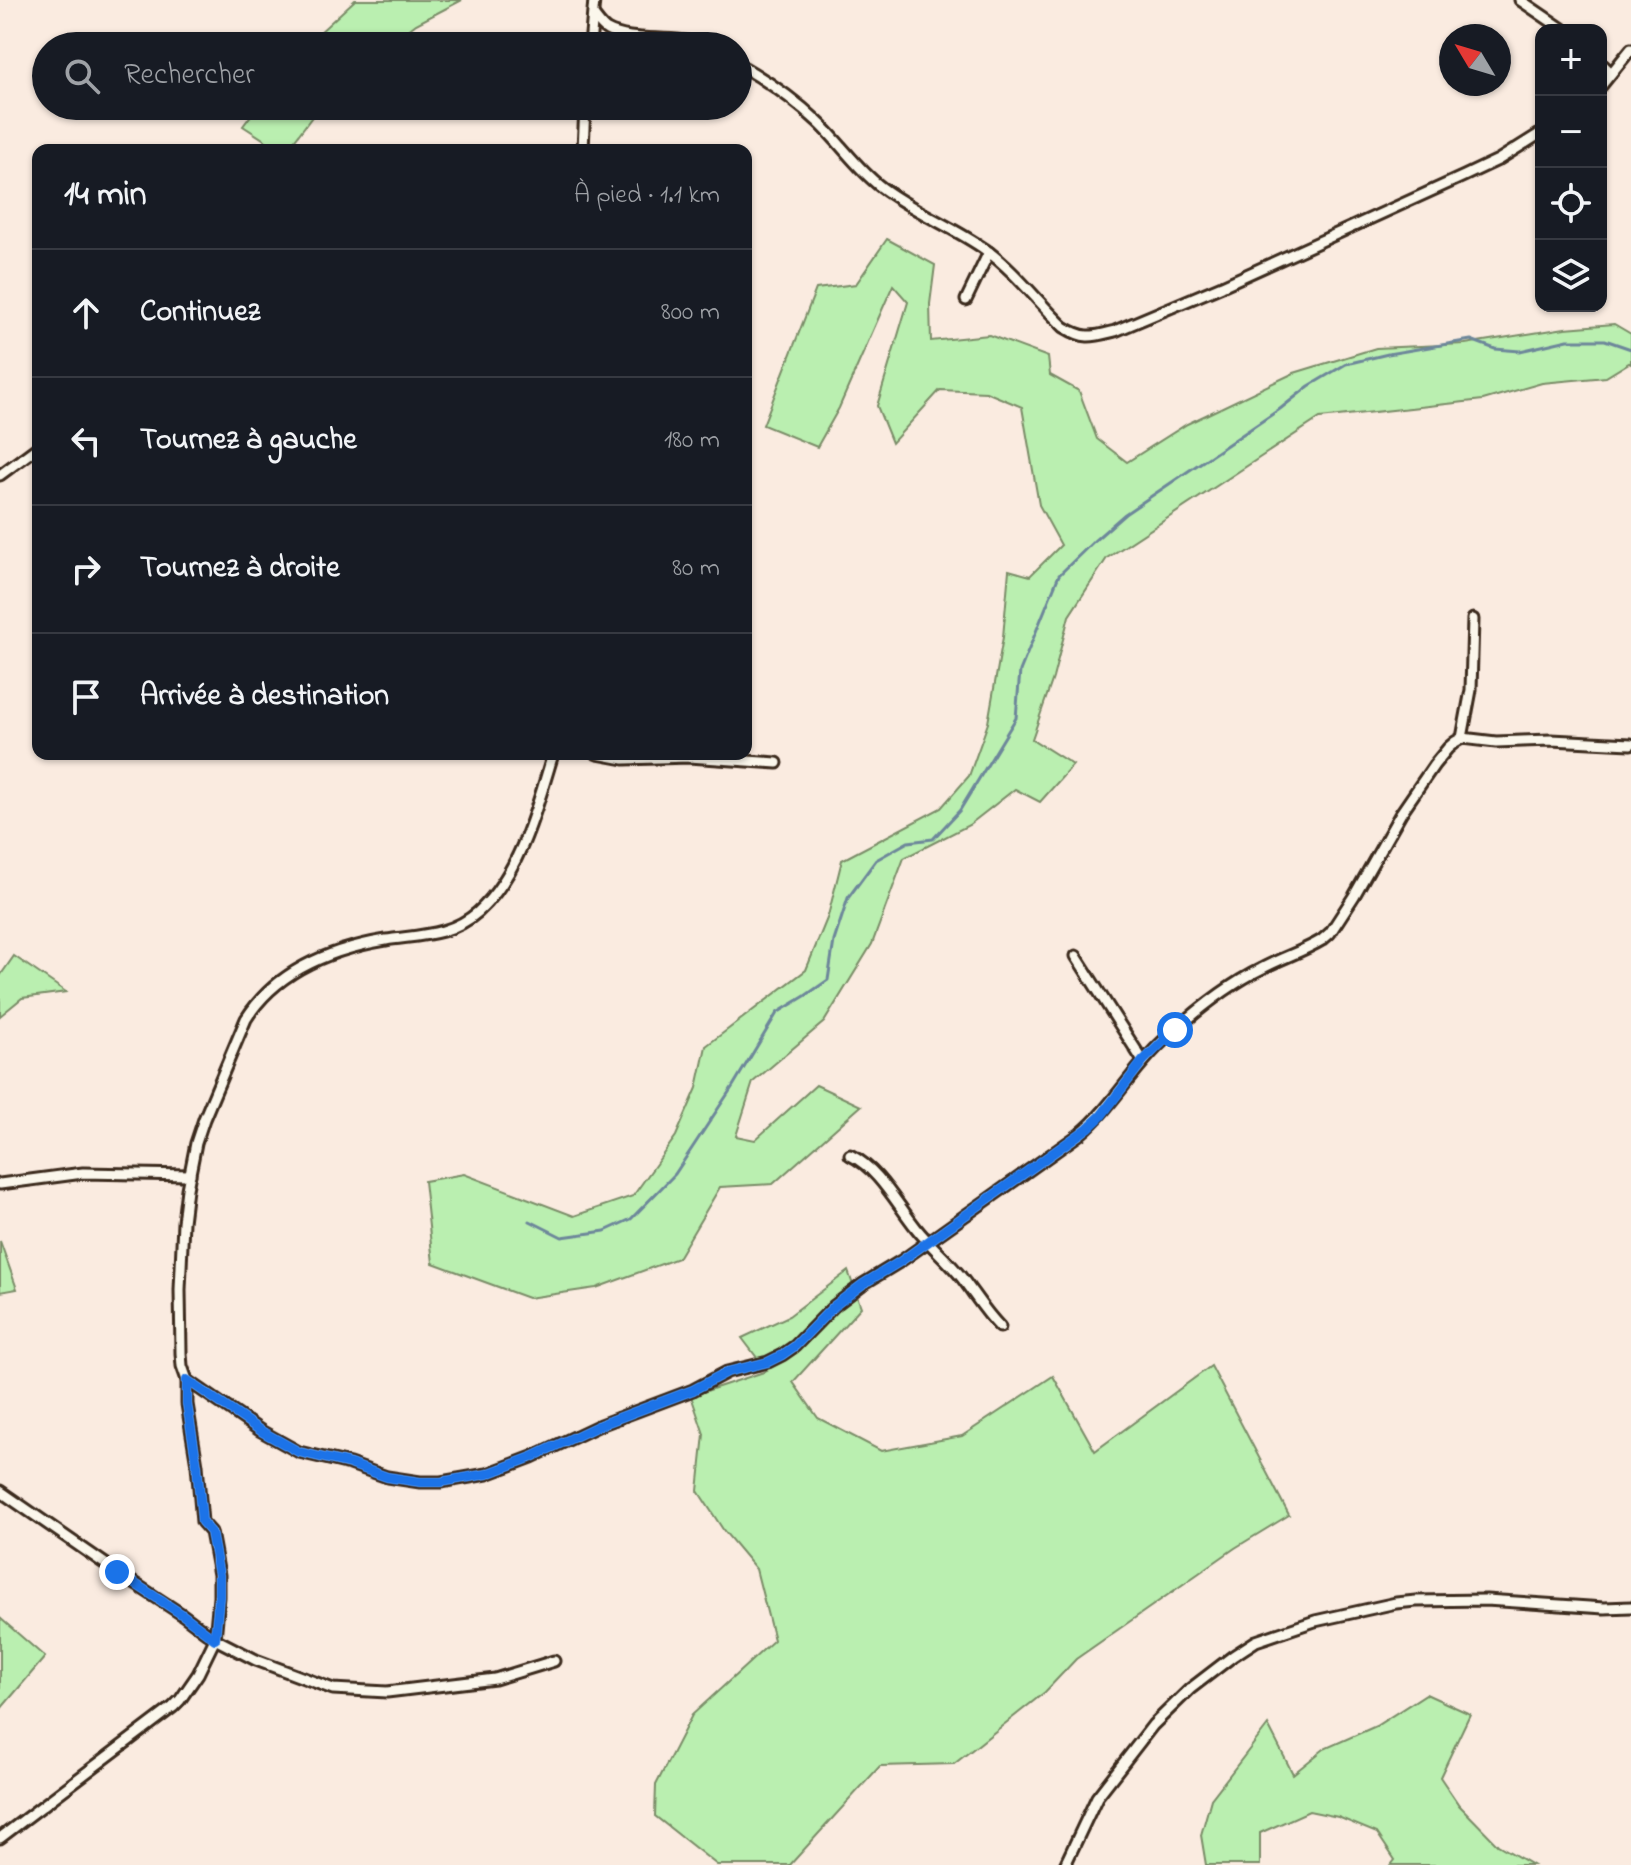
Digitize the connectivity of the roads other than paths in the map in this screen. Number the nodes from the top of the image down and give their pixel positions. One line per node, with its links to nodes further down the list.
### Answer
1 (594, 0): 3 (street)
2 (1520, 0): 4 (street)
3 (594, 16): 5 (street); 6 (street)
4 (1555, 24)
5 (592, 32)
6 (612, 32)
7 (1631, 49): 10 (street)
8 (1607, 69): 10 (street)
9 (752, 73): 15 (street)
10 (1611, 73): 11 (street)
11 (1607, 78)
12 (584, 120): 14 (street)
13 (1535, 137): 15 (street)
14 (583, 144)
15 (989, 252): 16 (street)
16 (966, 300)
17 (32, 451): 18 (street)
18 (0, 475)
19 (1473, 619): 20 (street)
20 (1462, 738): 21 (street); 26 (street)
21 (1631, 744)
22 (551, 760): 28 (street)
23 (733, 760): 24 (street)
24 (777, 763)
25 (1076, 956): 26 (street)
26 (1143, 1061): 30 (street)
27 (850, 1155): 30 (street)
28 (190, 1175): 29 (street); 32 (street)
29 (0, 1184)
30 (928, 1241): 31 (street); 32 (street)
31 (1000, 1327)
32 (187, 1380): 35 (street)
33 (0, 1491): 35 (street)
34 (1631, 1607): 38 (street)
35 (215, 1639): 36 (street); 37 (street)
36 (554, 1661)
37 (0, 1838)
38 (1065, 1865)

